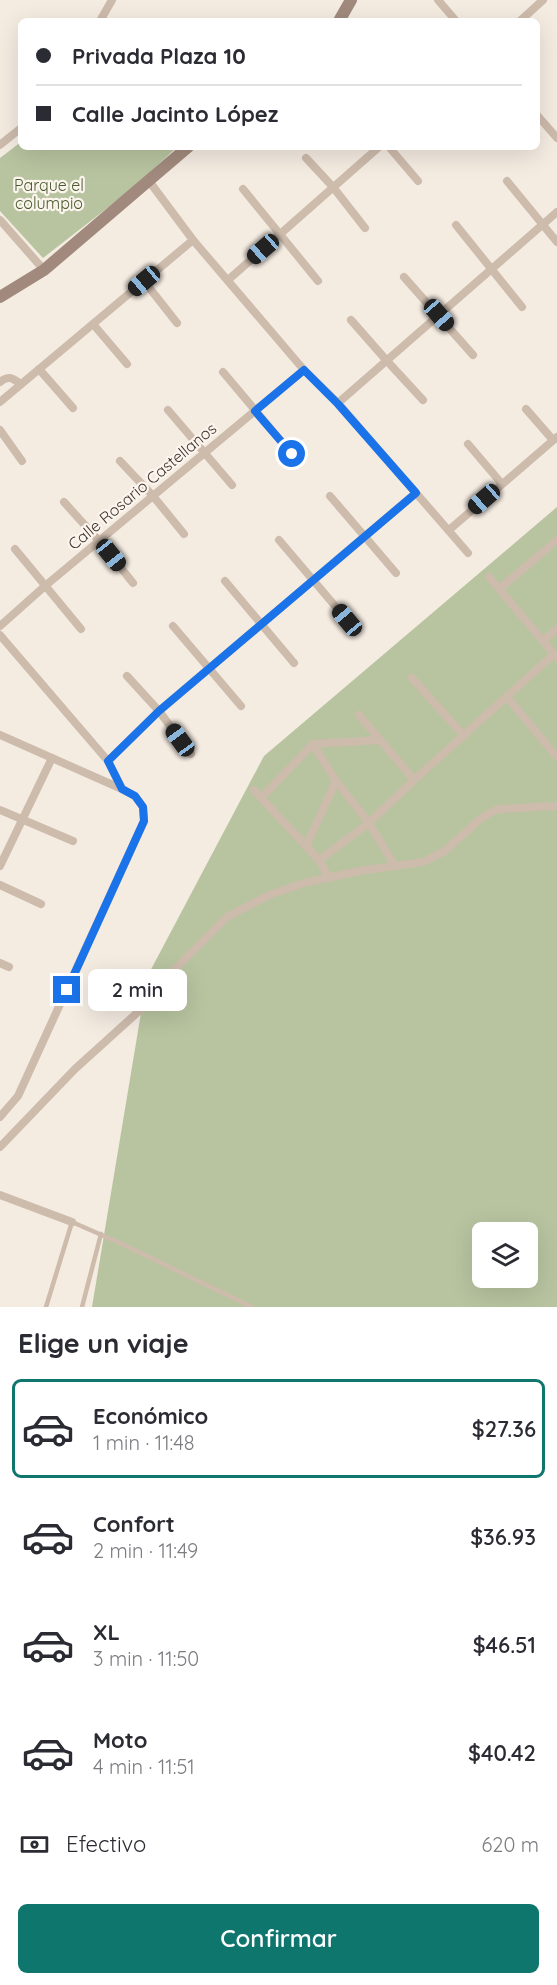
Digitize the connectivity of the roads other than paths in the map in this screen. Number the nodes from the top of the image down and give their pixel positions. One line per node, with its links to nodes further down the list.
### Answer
1 (112, 0): 5 (street)
2 (351, 0): 6 (main road)
3 (438, 0): 7 (street)
4 (543, 0): 8 (street)
5 (102, 18)
6 (341, 18)
7 (453, 18)
8 (523, 18)
9 (540, 118): 11 (street)
10 (18, 130): 12 (street)
11 (557, 138)
12 (0, 145)
13 (185, 150): 17 (main road)
14 (376, 150): 20 (street)
15 (392, 150): 18 (street)
16 (306, 158): 20 (street)
17 (149, 181): 28 (street); 31 (main road)
18 (418, 181)
19 (507, 181): 25 (street)
20 (333, 187): 26 (street); 27 (street)
21 (243, 189): 27 (street)
22 (557, 212): 25 (street)
23 (0, 220): 31 (street)
24 (456, 225): 30 (street)
25 (542, 225): 29 (street); 30 (street)
26 (365, 228)
27 (281, 234): 33 (street); 35 (street)
28 (193, 240): 33 (street); 34 (street)
29 (557, 242)
30 (492, 269): 37 (street); 38 (street)
31 (44, 270): 36 (main road)
32 (404, 278): 38 (street)
33 (228, 280): 46 (street)
34 (144, 281): 40 (street); 41 (street)
35 (318, 281)
36 (0, 297)
37 (522, 308)
38 (439, 315): 42 (street); 43 (street)
39 (351, 320): 43 (street)
40 (177, 323)
41 (93, 324): 44 (street); 45 (street)
42 (473, 355)
43 (387, 361): 50 (street); 52 (street)
44 (127, 364)
45 (39, 369): 49 (street); 53 (street)
46 (304, 370): 52 (street); 56 (street, Calle Rosario Castellanos)
47 (223, 372): 56 (street)
48 (0, 381): 49 (street)
49 (21, 384): 51 (street)
50 (423, 400)
51 (0, 402)
52 (338, 404): 66 (street)
53 (73, 408)
54 (168, 410): 60 (street)
55 (526, 410): 58 (street)
56 (255, 411): 60 (street, Calle Rosario Castellanos); 61 (street)
57 (0, 430): 62 (street)
58 (555, 438): 64 (street)
59 (468, 444): 64 (street)
60 (205, 453): 65 (street); 67 (street, Calle Rosario Castellanos)
61 (292, 454)
62 (22, 461)
63 (120, 461): 67 (street)
64 (502, 484): 70 (street)
65 (232, 485)
66 (416, 493): 70 (street); 72 (street)
67 (153, 496): 71 (street); 75 (street, Calle Rosario Castellanos)
68 (330, 496): 72 (street)
69 (64, 502): 75 (street)
70 (449, 530): 77 (street)
71 (184, 534)
72 (364, 538): 78 (street); 80 (street)
73 (279, 540): 80 (street)
74 (557, 540): 84 (street)
75 (100, 542): 82 (street); 83 (street, Calle Rosario Castellanos)
76 (15, 549): 83 (street)
77 (468, 553)
78 (396, 573)
79 (489, 577): 84 (street)
80 (313, 580): 85 (street); 86 (street)
81 (225, 581): 86 (street)
82 (134, 583)
83 (45, 586): 87 (street, Calle Rosario Castellanos); 89 (street)
84 (500, 589): 92 (street)
85 (347, 620)
86 (261, 625): 94 (street); 95 (street)
87 (0, 626)
88 (173, 626): 95 (street)
89 (81, 629)
90 (557, 629): 92 (street)
91 (0, 635): 109 (street)
92 (543, 641): 93 (street)
93 (555, 656): 98 (street)
94 (294, 663)
95 (210, 668): 99 (street); 100 (street)
96 (127, 676): 100 (street)
97 (412, 678): 103 (street)
98 (507, 697): 103 (street); 107 (street)
99 (242, 706)
100 (159, 711): 106 (street); 109 (street)
101 (359, 715): 104 (street)
102 (0, 735): 108 (street)
103 (464, 736): 110 (street)
104 (380, 740): 105 (street); 110 (street)
105 (313, 744): 111 (street); 114 (street)
106 (191, 754)
107 (557, 757)
108 (52, 758): 112 (street); 117 (street)
109 (108, 761): 112 (street)
110 (414, 780): 118 (street)
111 (336, 781): 118 (street); 120 (street)
112 (122, 789): 129 (street)
113 (254, 790): 114 (street)
114 (261, 798): 120 (street)
115 (557, 806): 123 (street)
116 (0, 810): 117 (street)
117 (22, 820): 119 (street); 122 (street)
118 (369, 823): 121 (street); 123 (street)
119 (73, 841)
120 (306, 846): 121 (street)
121 (319, 860): 124 (street)
122 (0, 866)
123 (395, 866): 124 (street)
124 (329, 878): 130 (street)
125 (0, 885): 126 (street)
126 (42, 904)
127 (0, 963): 128 (street)
128 (9, 967)
129 (0, 1117)
130 (0, 1147)
131 (0, 1195): 132 (street)
132 (72, 1222): 133 (lane); 134 (lane)
133 (101, 1234): 135 (lane); 136 (lane)
134 (46, 1307)
135 (82, 1307)
136 (252, 1307)

